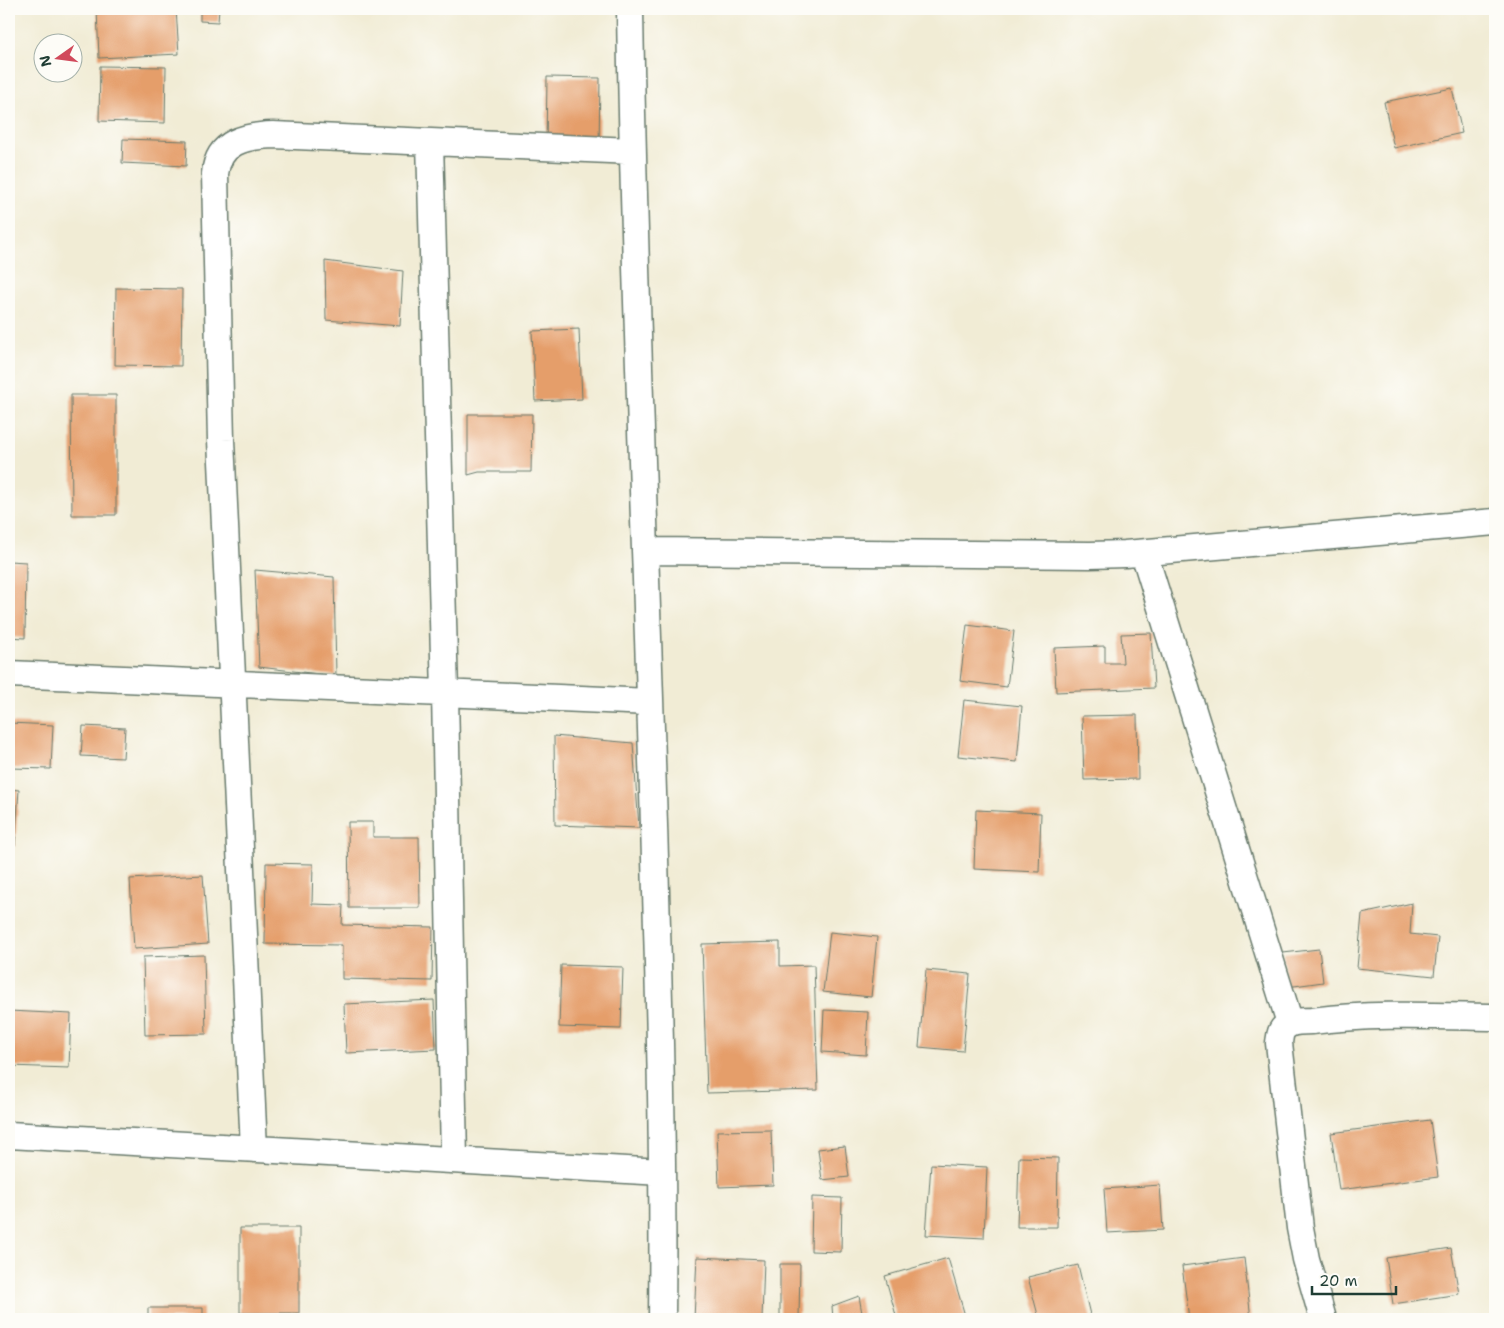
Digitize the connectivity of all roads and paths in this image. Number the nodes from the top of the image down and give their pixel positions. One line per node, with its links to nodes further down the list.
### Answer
1 (630, 9): 3 (street)
2 (430, 142): 3 (street); 8 (street); 9 (street)
3 (632, 151): 5 (street)
4 (1495, 522): 6 (street)
5 (645, 551): 6 (street); 10 (street)
6 (1144, 552): 12 (street)
7 (9, 674): 8 (street)
8 (232, 684): 9 (street); 14 (street)
9 (445, 693): 10 (street); 15 (street)
10 (650, 702): 16 (street)
11 (1495, 1017): 12 (street)
12 (1290, 1023): 18 (street)
13 (9, 1135): 14 (street)
14 (254, 1148): 15 (street)
15 (454, 1160): 16 (street)
16 (662, 1172): 17 (street)
17 (662, 1319)
18 (1324, 1319)

